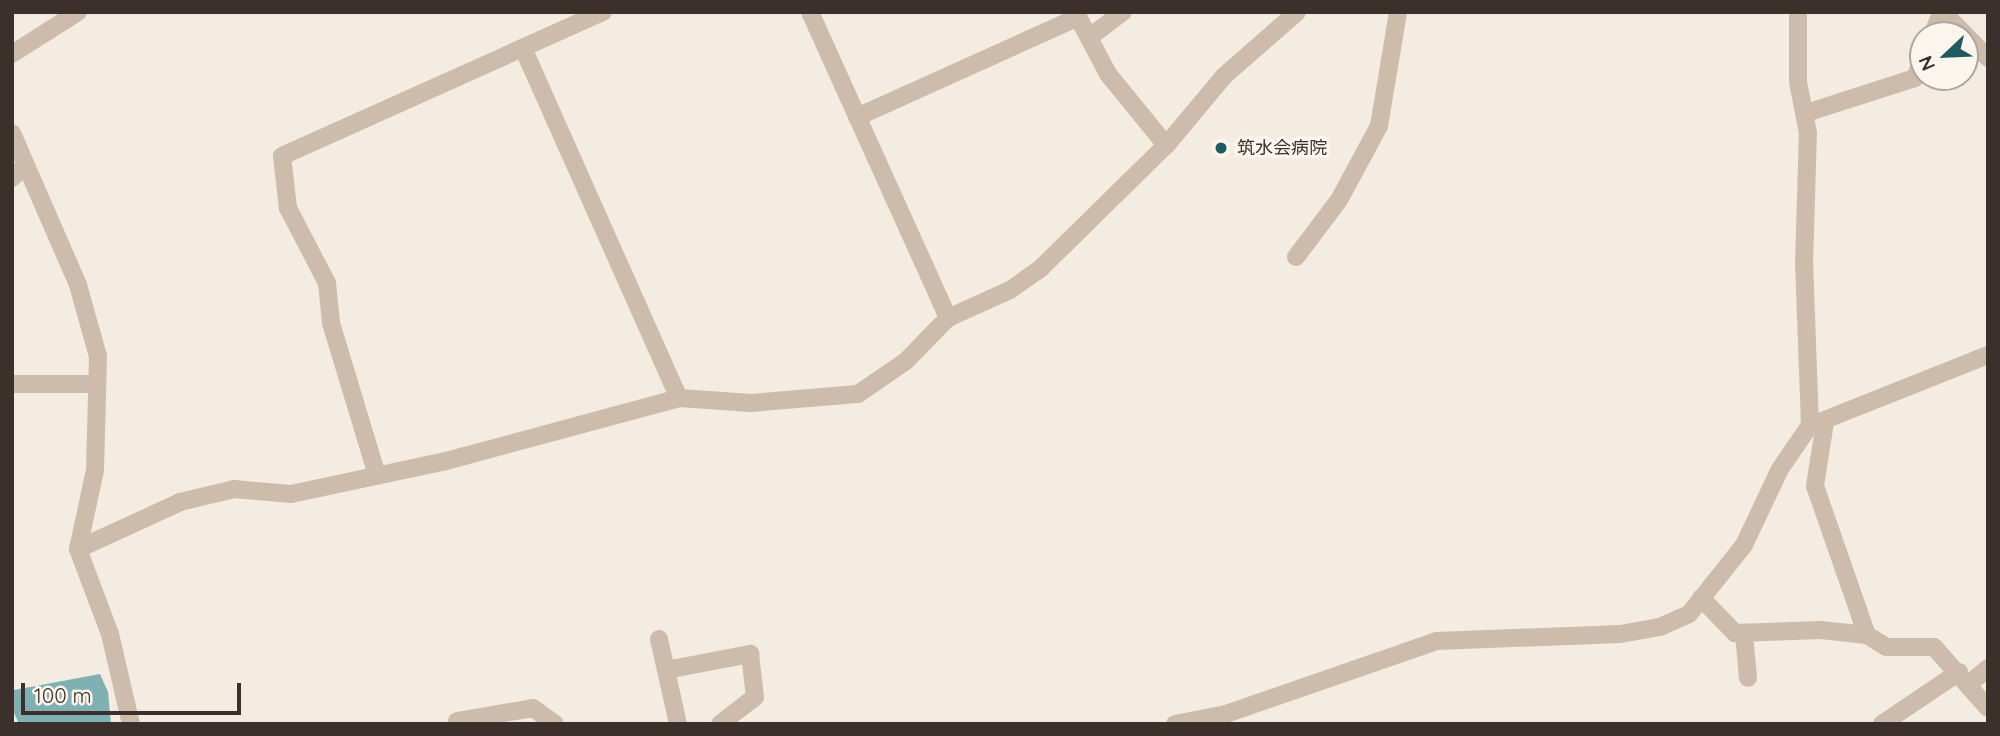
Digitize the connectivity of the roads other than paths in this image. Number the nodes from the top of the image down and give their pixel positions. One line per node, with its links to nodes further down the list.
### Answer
1 (78, 12): 11 (street)
2 (603, 12): 10 (street)
3 (810, 12): 15 (street)
4 (1123, 12): 9 (street)
5 (1297, 12): 17 (street)
6 (1398, 12): 19 (street)
7 (1798, 12): 14 (street)
8 (1946, 13): 12 (street)
9 (1091, 36): 15 (street); 17 (street)
10 (523, 48): 24 (street); 26 (street)
11 (12, 54)
12 (1988, 58)
13 (1909, 80): 14 (street)
14 (1806, 113): 25 (street)
15 (857, 117): 20 (street)
16 (12, 133): 18 (street)
17 (1166, 145): 20 (street)
18 (19, 172): 23 (street)
19 (1296, 257)
20 (948, 318): 24 (street)
21 (1988, 355): 25 (street)
22 (12, 384): 23 (street)
23 (95, 384): 27 (street)
24 (679, 398): 26 (street)
25 (1817, 424): 28 (street); 30 (street)
26 (376, 471): 27 (street)
27 (78, 549): 38 (street)
28 (1702, 598): 29 (street); 42 (street)
29 (1744, 633): 30 (street); 34 (street)
30 (1867, 635): 35 (street)
31 (659, 639): 33 (street)
32 (1988, 668): 35 (street)
33 (666, 670): 40 (street); 41 (street)
34 (1748, 678)
35 (1964, 678): 36 (street); 43 (street)
36 (1988, 708)
37 (457, 721): 39 (street)
38 (131, 724)
39 (555, 724)
40 (678, 724)
41 (720, 724)
42 (1175, 724)
43 (1882, 724)

